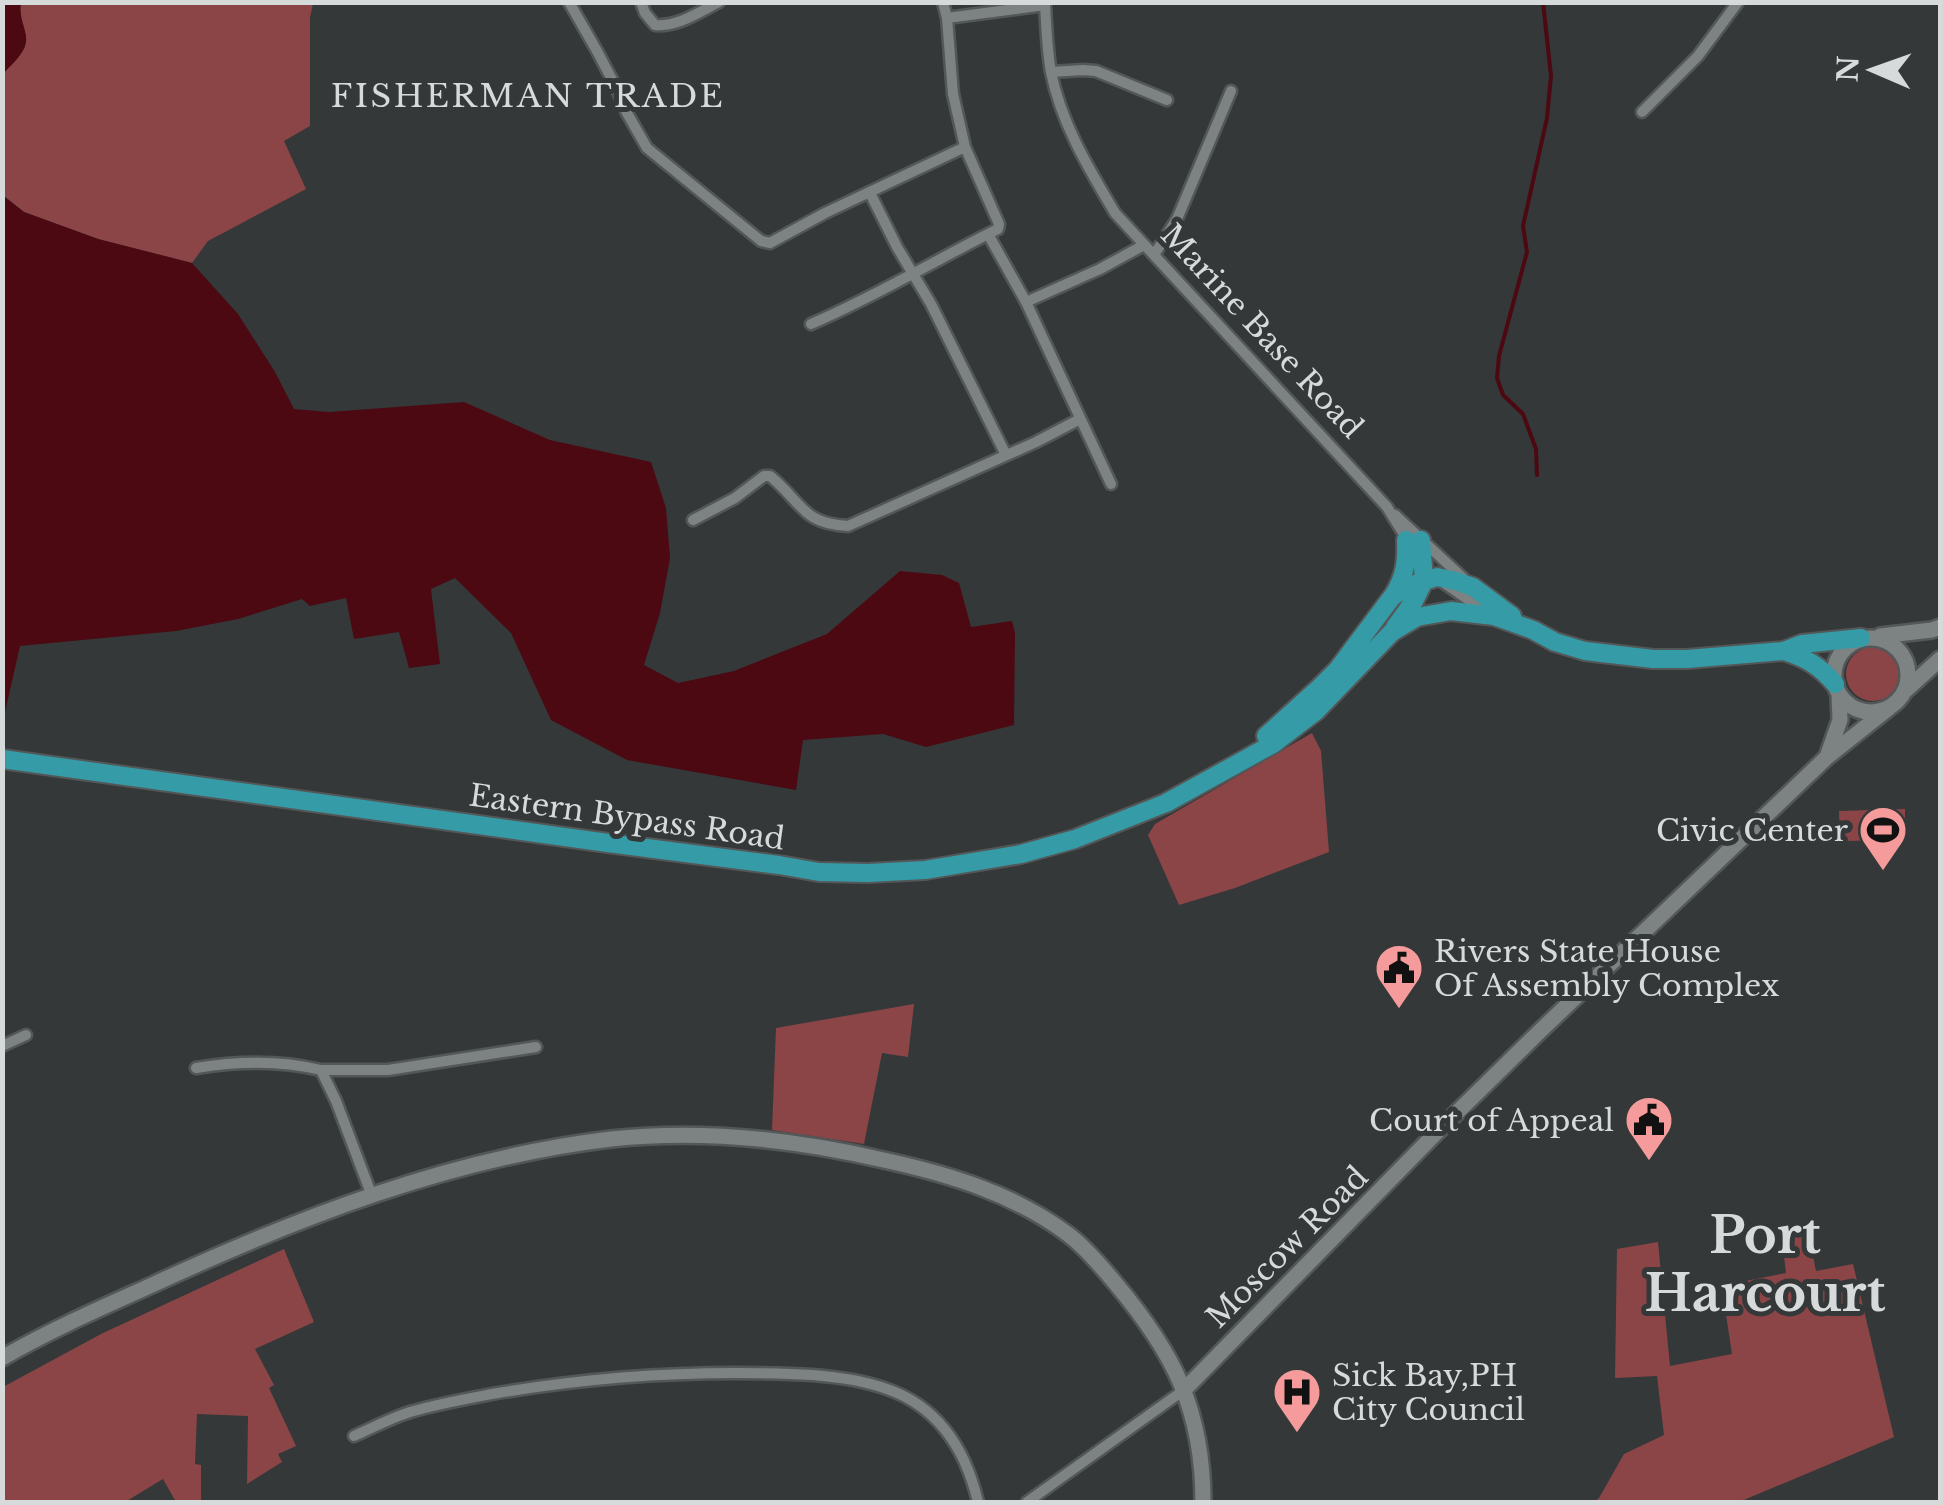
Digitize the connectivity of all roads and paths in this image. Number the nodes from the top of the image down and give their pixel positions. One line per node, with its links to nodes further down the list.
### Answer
1 (569, 2): 13 (street)
2 (641, 2): 3 (street)
3 (720, 2)
4 (943, 2): 7 (street)
5 (1738, 2): 11 (street)
6 (1045, 4): 7 (street); 8 (street, Marine Base Road)
7 (947, 18): 12 (street)
8 (1052, 72): 10 (street); 15 (street, Marine Base Road)
9 (1230, 91): 16 (street)
10 (1167, 100)
11 (1642, 112)
12 (964, 147): 13 (street); 14 (street)
13 (870, 193): 17 (street)
14 (988, 234): 17 (street); 18 (street)
15 (1144, 245): 16 (street, Marine Base Road); 18 (street)
16 (1154, 255): 24 (street, Marine Base Road)
17 (912, 273): 19 (street); 21 (street)
18 (1026, 302): 20 (street)
19 (811, 324)
20 (1080, 419): 21 (street); 22 (street)
21 (1006, 455): 23 (street)
22 (1111, 484)
23 (693, 520)
24 (1414, 540): 25 (main road); 26 (street, Marine Base Road); 27 (main road)
25 (1430, 579): 26 (main road); 27 (main road, Eastern Bypass Road); 28 (street); 31 (main road)
26 (1473, 587): 30 (main road)
27 (1392, 597): 40 (main road, Eastern Bypass Road)
28 (1494, 616): 30 (main road); 31 (main road, Eastern Bypass Road)
29 (1940, 627): 32 (street)
30 (1533, 630): 33 (main road)
31 (1392, 632): 40 (main road, Eastern Bypass Road)
32 (1868, 638): 33 (main road); 35 (street); 36 (street)
33 (1784, 651): 35 (main road)
34 (1940, 659): 36 (street)
35 (1837, 689): 37 (street); 38 (street)
36 (1906, 690): 37 (street)
37 (1889, 708): 38 (street, Moscow Road)
38 (1826, 758): 48 (street, Moscow Road)
39 (2, 759): 40 (main road, Eastern Bypass Road)
40 (1228, 768)
41 (26, 1035): 42 (street)
42 (2, 1046)
43 (536, 1048): 45 (street)
44 (196, 1068): 45 (street)
45 (321, 1070): 46 (street)
46 (372, 1196): 47 (street); 48 (street)
47 (2, 1358)
48 (1185, 1389): 51 (street, Moscow Road); 52 (street)
49 (354, 1436): 50 (street)
50 (978, 1502)
51 (1027, 1502)
52 (1203, 1502)

